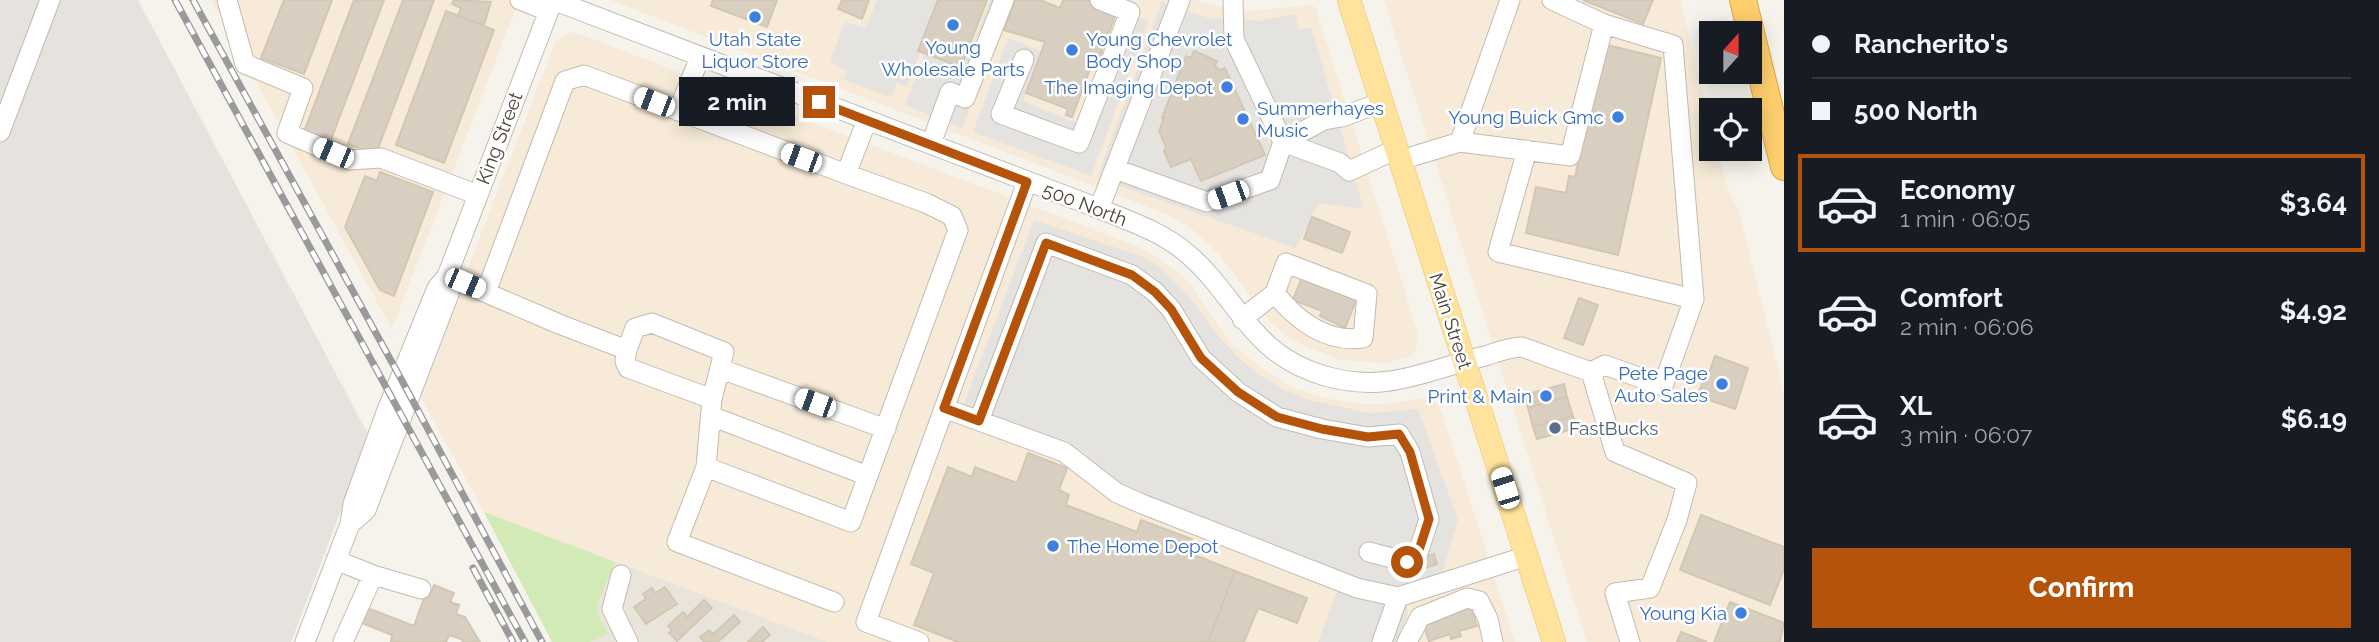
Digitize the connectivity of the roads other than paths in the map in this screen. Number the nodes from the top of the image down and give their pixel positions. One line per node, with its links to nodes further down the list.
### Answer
1 (50, 0): 16 (street)
2 (227, 0): 30 (street)
3 (520, 0): 12 (street, 500 North)
4 (1004, 0): 23 (street)
5 (1100, 0): 15 (street)
6 (1180, 0): 27 (street)
7 (1233, 0): 21 (street)
8 (1349, 0): 17 (main road, Main Street)
9 (1510, 0): 22 (street)
10 (1552, 0): 13 (street)
11 (1742, 0): 26 (highway)
12 (551, 4): 14 (street, 500 North); 30 (street, King Street)
13 (1604, 24): 24 (street); 35 (street)
14 (700, 57): 18 (street); 19 (street, 500 North)
15 (1024, 59)
16 (6, 98): 20 (street)
17 (1382, 103): 21 (street); 25 (main road, Main Street)
18 (678, 111): 28 (street); 33 (street)
19 (867, 120): 23 (street, 500 North); 28 (street)
20 (0, 132)
21 (1283, 142): 25 (street); 27 (street)
22 (1460, 142): 24 (street); 25 (street)
23 (930, 144): 29 (street, 500 North)
24 (1527, 150): 35 (street)
25 (1399, 155): 38 (main road, Main Street)
26 (1784, 167)
27 (1115, 169): 31 (street)
28 (846, 174): 44 (street)
29 (1027, 182): 31 (street, 500 North); 42 (street)
30 (478, 195): 32 (street, King Street)
31 (1099, 209): 36 (street, 500 North)
32 (447, 276): 33 (street); 49 (street, King Street)
33 (486, 292): 37 (street)
34 (1275, 293): 34 (street); 36 (street)
35 (1694, 299): 40 (street)
36 (1242, 319): 38 (street, 500 North)
37 (626, 350): 39 (street); 41 (street)
38 (1464, 361): 40 (street, 500 North); 48 (main road, Main Street)
39 (721, 369): 41 (street); 44 (street)
40 (1591, 372): 63 (street)
41 (711, 408): 45 (street); 46 (street)
42 (944, 408): 43 (street); 58 (street)
43 (979, 421): 47 (street); 53 (street)
44 (886, 429): 46 (street)
45 (706, 467): 46 (street); 54 (street)
46 (868, 476)
47 (1370, 552)
48 (1527, 556): 53 (street); 62 (main road, Main Street)
49 (336, 560): 50 (street); 55 (street, King Street)
50 (373, 575): 52 (street); 56 (street)
51 (621, 575): 57 (street)
52 (421, 589)
53 (1398, 597): 59 (street)
54 (834, 602)
55 (308, 641)
56 (343, 642)
57 (628, 642)
58 (919, 642)
59 (1382, 642)
60 (1407, 642): 61 (street)
61 (1493, 642)
62 (1553, 642)
63 (1630, 642)

